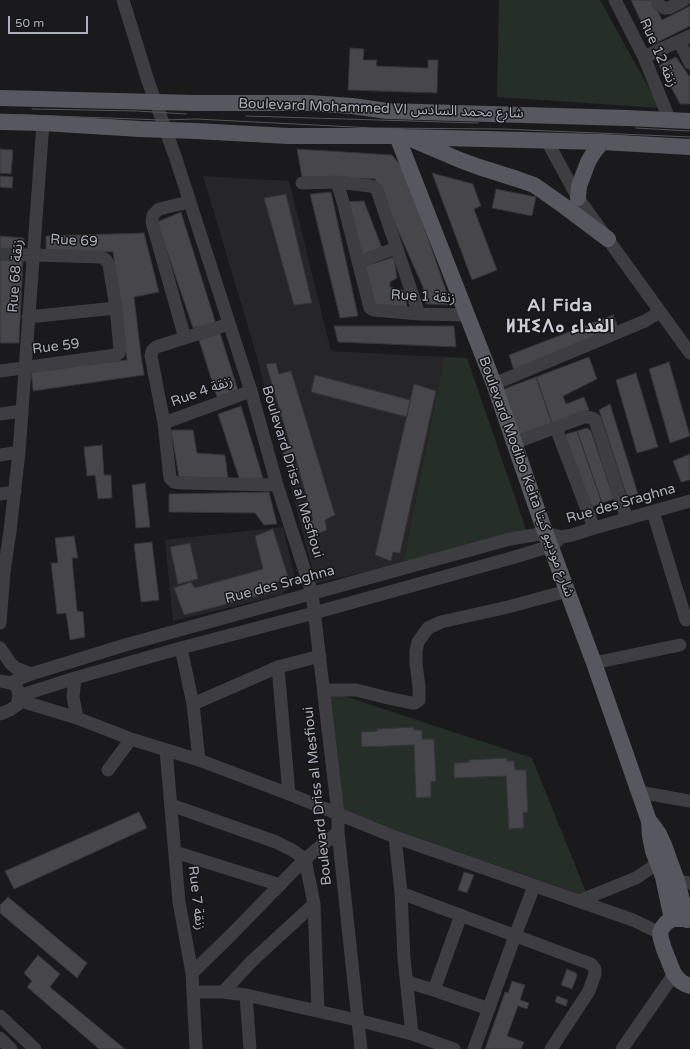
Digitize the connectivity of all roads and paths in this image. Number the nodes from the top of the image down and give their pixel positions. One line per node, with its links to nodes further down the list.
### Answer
1 (123, 0): 9 (street, Boulevard Driss al Mesfioui)
2 (615, 0): 6 (street, Rue 12 زنقة)
3 (657, 0): 4 (street)
4 (684, 0)
5 (684, 39): 6 (street); 7 (street)
6 (644, 56): 10 (street, Rue 12 زنقة)
7 (690, 63)
8 (0, 98): 9 (main road, Boulevard Mohammed VI شارع محمد السادس)
9 (155, 102): 10 (main road, Boulevard Mohammed VI شارع محمد السادس); 14 (street, Boulevard Driss al Mesfioui)
10 (670, 121): 11 (main road, Boulevard Mohammed VI شارع محمد السادس)
11 (690, 121)
12 (0, 122): 13 (main road, Boulevard Mohammed VI شارع محمد السادس)
13 (43, 123): 14 (main road, Boulevard Mohammed VI شارع محمد السادس); 25 (street, Rue 68 زنقة)
14 (165, 130): 15 (main road, Boulevard Mohammed VI شارع محمد السادس); 22 (street, Boulevard Driss al Mesfioui)
15 (400, 136): 16 (main road, Boulevard Mohammed VI شارع محمد السادس); 23 (main road); 30 (main road, Boulevard Modibo Keita شارع موديبو كيتا)
16 (547, 141): 17 (main road, Boulevard Mohammed VI شارع محمد السادس); 21 (street)
17 (602, 142): 18 (main road, Boulevard Mohammed VI شارع محمد السادس); 21 (main road)
18 (690, 147)
19 (337, 182): 20 (street); 24 (street); 26 (street)
20 (302, 183)
21 (578, 198): 23 (street)
22 (189, 202): 32 (street, Boulevard Driss al Mesfioui); 33 (street)
23 (608, 238): 28 (street)
24 (396, 248): 26 (street); 29 (street)
25 (28, 255): 27 (street, Rue 69); 31 (street, Rue 68 زنقة)
26 (358, 262): 29 (street, Rue 1 زنقة)
27 (116, 308): 31 (street); 35 (street, Rue 59)
28 (660, 312): 34 (street); 37 (street)
29 (419, 314): 30 (street, Rue 1 زنقة)
30 (467, 315): 37 (main road, Boulevard Modibo Keita شارع موديبو كيتا)
31 (28, 317): 35 (street, Rue 68 زنقة)
32 (229, 324): 33 (street); 38 (street, Boulevard Driss al Mesfioui)
33 (185, 338): 41 (street)
34 (690, 353)
35 (26, 367): 36 (street, Rue 59); 39 (street, Rue 68 زنقة)
36 (0, 371)
37 (494, 384): 43 (main road, Boulevard Modibo Keita شارع موديبو كيتا)
38 (251, 391): 41 (street, Rue 4 زنقة); 46 (street, Boulevard Driss al Mesfioui)
39 (22, 411): 40 (street); 44 (street, Rue 68 زنقة)
40 (0, 414)
41 (164, 423): 46 (street)
42 (556, 428): 43 (street); 51 (street); 52 (street)
43 (514, 443): 54 (main road, Boulevard Modibo Keita شارع موديبو كيتا)
44 (19, 452): 45 (street); 47 (street, Rue 68 زنقة)
45 (0, 455)
46 (277, 485): 57 (street, Boulevard Driss al Mesfioui)
47 (15, 492): 48 (street); 53 (street, Rue 68 زنقة)
48 (0, 494)
49 (690, 501): 50 (street, Rue des Sraghna)
50 (653, 512): 51 (street, Rue des Sraghna); 60 (street)
51 (627, 519): 52 (street, Rue des Sraghna)
52 (594, 528): 54 (street, Rue des Sraghna)
53 (5, 532): 55 (street, Rue 68 زنقة)
54 (553, 539): 56 (main road, Boulevard Modibo Keita شارع موديبو كيتا); 57 (street, Rue des Sraghna); 58 (street, Rue des Sraghna)
55 (2, 572): 59 (street, Rue 68 زنقة)
56 (567, 591): 65 (main road, Boulevard Modibo Keita شارع موديبو كيتا); 70 (street)
57 (312, 593): 58 (street, Boulevard Driss al Mesfioui); 67 (street, Rue des Sraghna)
58 (314, 613): 63 (street, Rue des Sraghna); 64 (street, Boulevard Driss al Mesfioui)
59 (0, 619)
60 (686, 620)
61 (680, 645): 65 (street)
62 (0, 648): 67 (street)
63 (181, 648): 68 (street, Rue des Sraghna); 72 (street)
64 (320, 656): 66 (street); 70 (street, Boulevard Driss al Mesfioui)
65 (594, 664): 79 (main road, Boulevard Modibo Keita شارع موديبو كيتا)
66 (278, 668): 72 (street); 80 (street)
67 (31, 674): 69 (street, Rue des Sraghna)
68 (75, 678): 71 (street, Rue des Sraghna); 74 (street)
69 (6, 682): 71 (street)
70 (324, 690): 83 (street, Boulevard Driss al Mesfioui)
71 (19, 698): 73 (street); 74 (street)
72 (194, 704): 77 (street)
73 (0, 714)
74 (77, 718): 75 (street)
75 (131, 739): 76 (street); 78 (street)
76 (166, 750): 77 (street); 82 (street, Rue 7 زنقة)
77 (199, 760): 80 (street)
78 (108, 770)
79 (639, 792): 81 (street); 84 (main road, Boulevard Modibo Keita شارع موديبو كيتا)
80 (289, 794): 83 (street)
81 (690, 801)
82 (171, 805): 87 (street, Rue 7 زنقة); 88 (street)
83 (338, 814): 85 (street, Boulevard Driss al Mesfioui); 86 (street)
84 (649, 821): 89 (main road, Boulevard Modibo Keita شارع موديبو كيتا); 90 (main road, Boulevard Modibo Keita شارع موديبو كيتا)
85 (338, 832): 88 (street); 111 (street, Boulevard Driss al Mesfioui)
86 (396, 836): 92 (street); 93 (street)
87 (175, 852): 91 (street); 100 (street, Rue 7 زنقة)
88 (305, 859): 91 (street); 95 (street)
89 (658, 864): 94 (street); 97 (main road, Boulevard Modibo Keita شارع موديبو كيتا)
90 (683, 882): 97 (main road, Boulevard Modibo Keita شارع موديبو كيتا)
91 (280, 885): 100 (street)
92 (534, 886): 94 (street); 99 (street)
93 (401, 893): 96 (street); 102 (street)
94 (579, 901): 98 (street)
95 (314, 904): 106 (street); 109 (street)
96 (461, 915): 99 (street); 104 (street)
97 (683, 920): 98 (main road)
98 (660, 933): 101 (main road)
99 (515, 936): 108 (street); 121 (street)
100 (192, 973): 105 (street, Rue 7 زنقة)
101 (674, 974): 103 (main road); 122 (street)
102 (407, 982): 104 (street); 112 (street)
103 (690, 986)
104 (434, 990): 108 (street)
105 (193, 992): 106 (street); 117 (street, Rue 7 زنقة)
106 (223, 992): 107 (street)
107 (246, 995): 109 (street); 118 (street)
108 (489, 1009): 120 (street)
109 (318, 1011): 111 (street)
110 (0, 1016): 114 (street)
111 (357, 1020): 112 (street); 119 (street, Boulevard Driss al Mesfioui)
112 (412, 1034): 115 (street)
113 (0, 1038): 116 (street)
114 (32, 1048)
115 (450, 1048)
116 (11, 1049)
117 (196, 1049)
118 (250, 1049)
119 (361, 1049)
120 (474, 1049)
121 (551, 1049)
122 (622, 1049)

